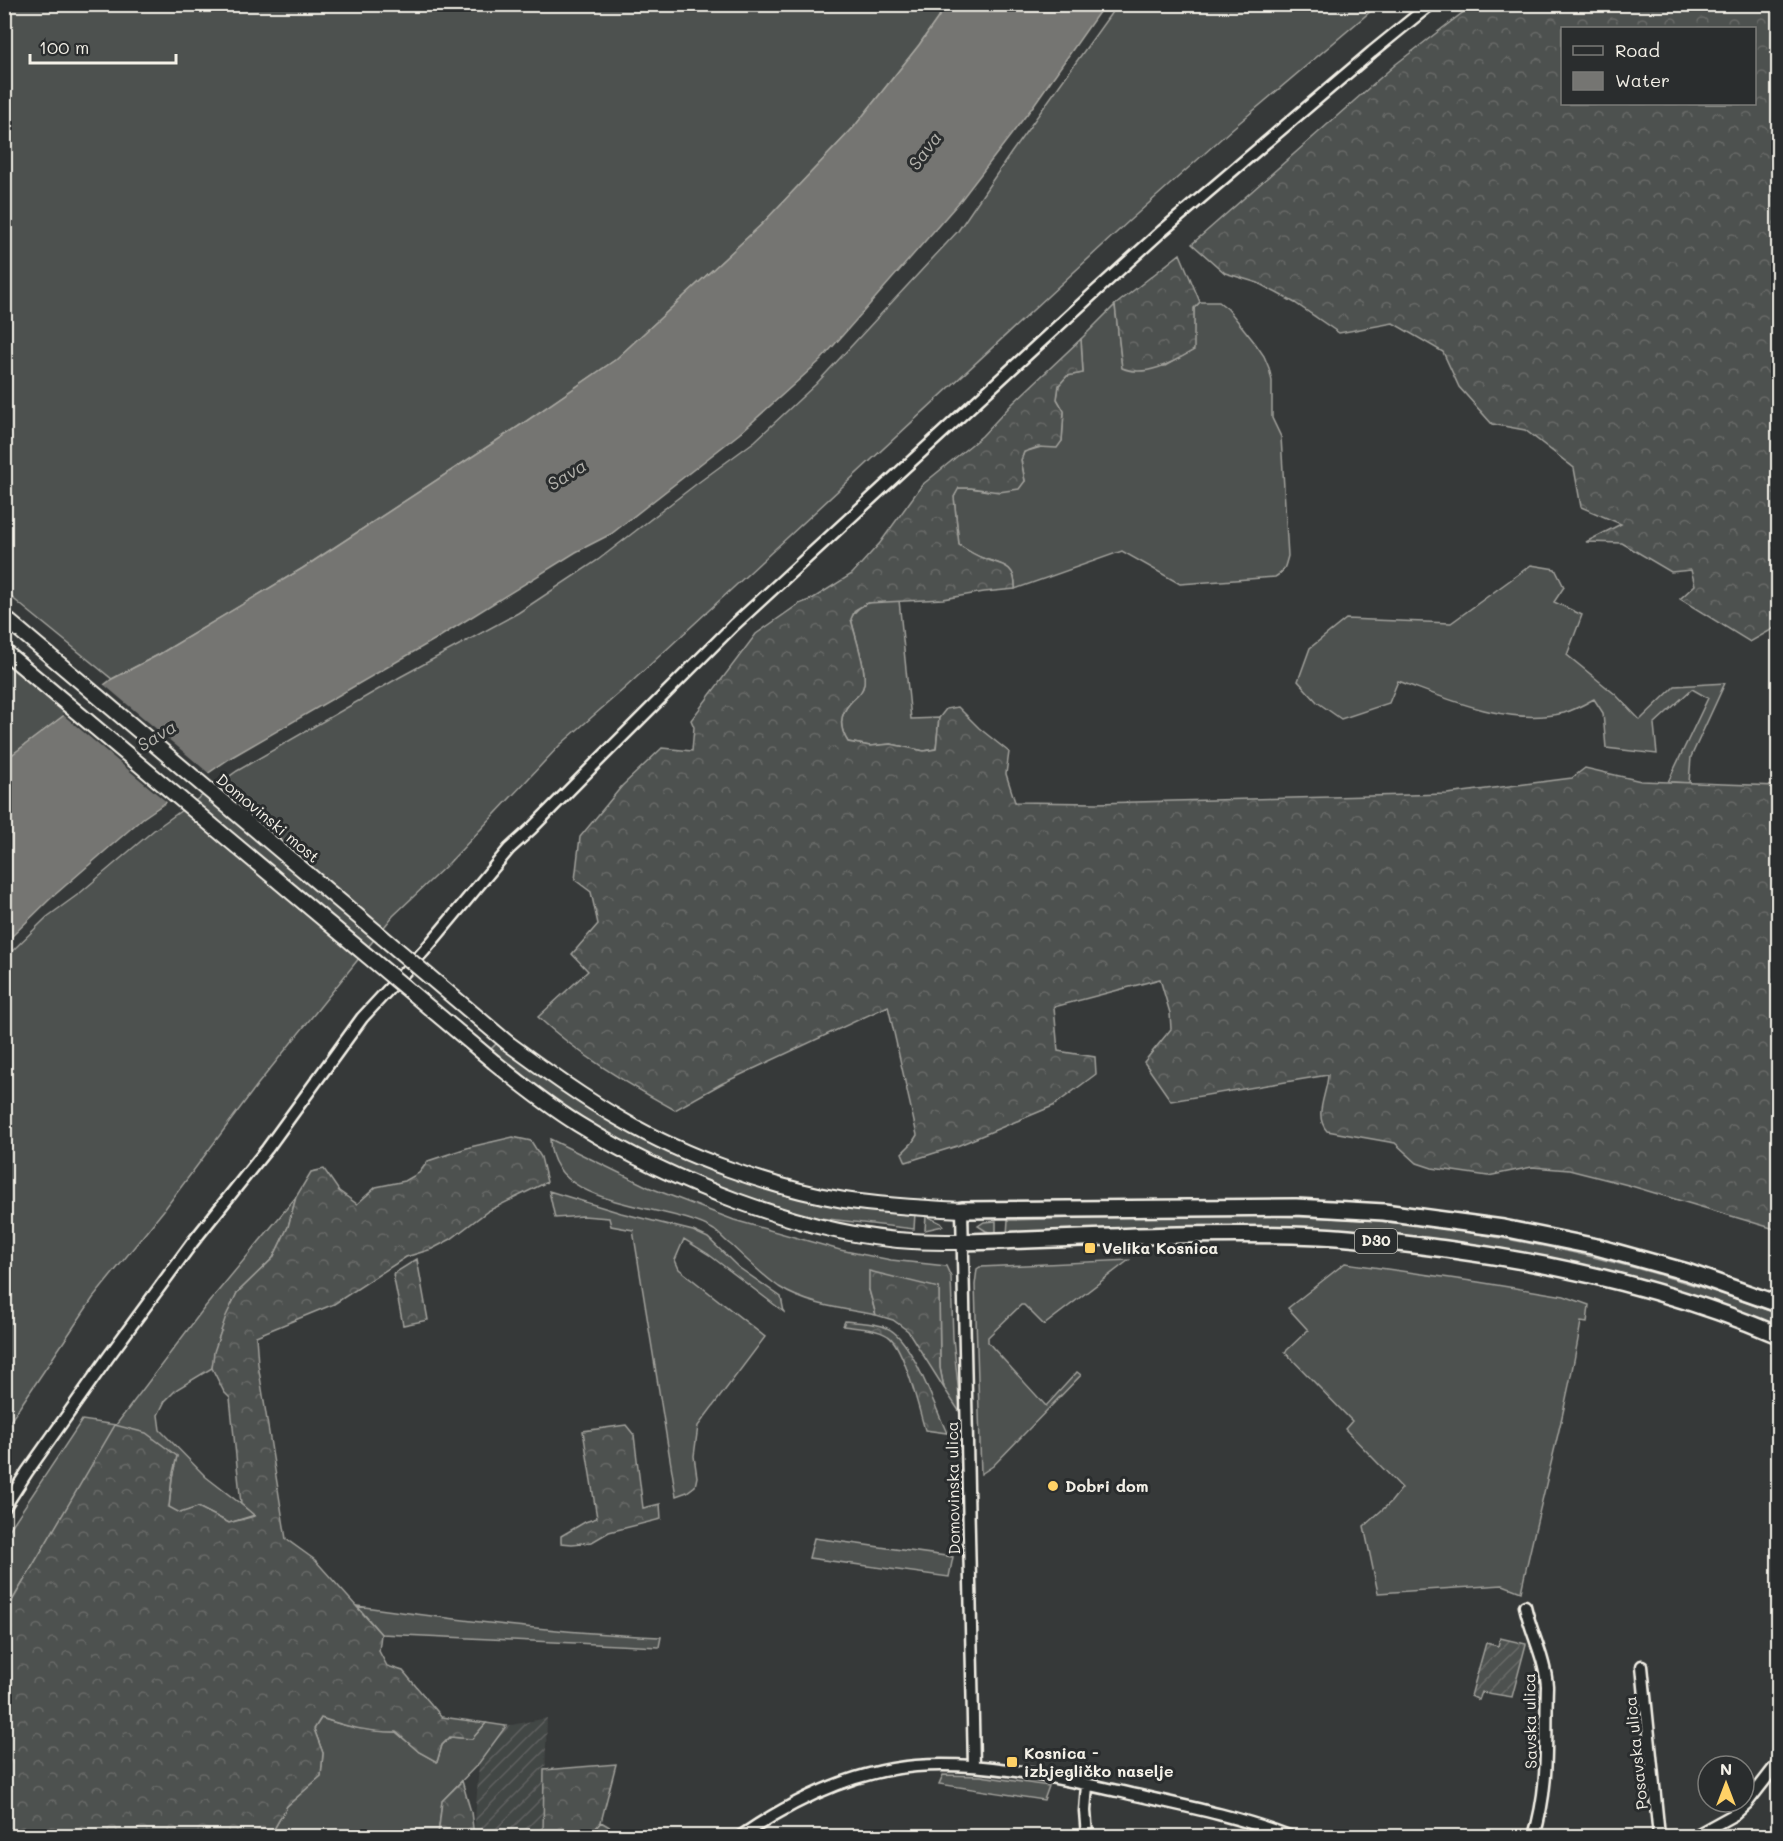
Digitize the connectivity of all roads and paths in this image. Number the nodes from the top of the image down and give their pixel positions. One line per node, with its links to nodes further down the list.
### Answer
1 (1431, 4): 8 (street)
2 (4, 617): 4 (main road, Domovinski most, bridge)
3 (4, 651): 5 (main road, bridge)
4 (962, 1210): 5 (street, Domovinska ulica); 6 (highway, D30)
5 (962, 1242): 7 (highway, D30); 12 (street, Domovinska ulica)
6 (1779, 1304)
7 (1779, 1335)
8 (4, 1508)
9 (1525, 1606): 17 (street, Savska ulica)
10 (1642, 1666): 18 (street, Posavska ulica)
11 (1779, 1763): 19 (street)
12 (974, 1766): 13 (street); 14 (street)
13 (1087, 1785): 15 (street); 16 (street)
14 (741, 1836)
15 (1087, 1836)
16 (1289, 1836)
17 (1533, 1836)
18 (1659, 1836)
19 (1695, 1836)

